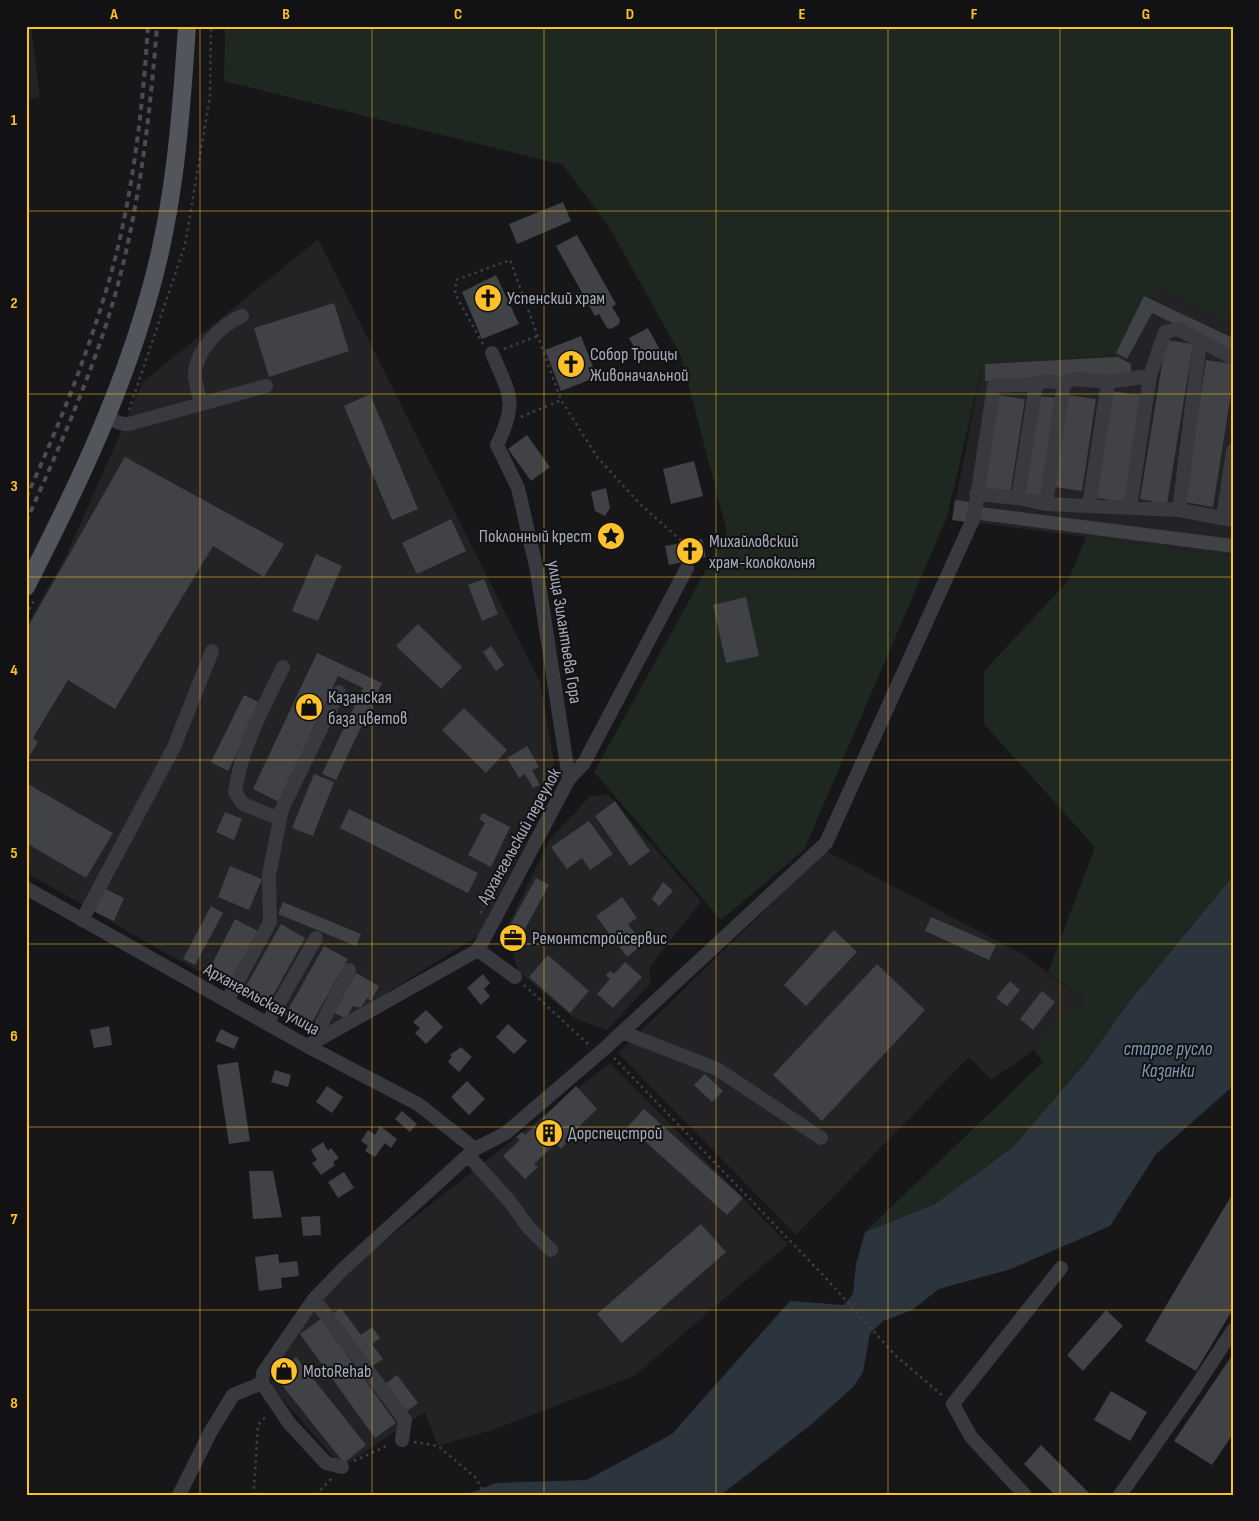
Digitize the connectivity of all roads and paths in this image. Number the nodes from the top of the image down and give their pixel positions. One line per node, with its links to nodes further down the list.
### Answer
1 (187, 26): 14 (main road)
2 (242, 316): 13 (street)
3 (537, 336): 5 (path); 5 (path); 12 (path)
4 (1200, 341): 6 (street); 7 (street); 22 (street)
5 (492, 353): 15 (street, улица Зилантьева Гора)
6 (1233, 358)
7 (1150, 376): 8 (street); 21 (street)
8 (1108, 382): 9 (street); 20 (street)
9 (1064, 383): 10 (street); 19 (street)
10 (1036, 384): 17 (street); 18 (street)
11 (266, 386): 13 (street)
12 (560, 400): 15 (path); 24 (path)
13 (201, 404): 14 (street)
14 (106, 418): 26 (main road)
15 (507, 423): 30 (street, улица Зилантьева Гора)
16 (1233, 451): 23 (street)
17 (976, 494): 18 (street); 40 (street)
18 (1018, 498): 19 (street)
19 (1046, 504): 20 (street)
20 (1088, 504): 21 (street)
21 (1130, 507): 22 (street)
22 (1179, 510): 23 (street)
23 (1228, 519)
24 (684, 542)
25 (687, 568): 30 (street, Архангельский переулок)
26 (26, 587)
27 (212, 651): 33 (street)
28 (284, 666): 31 (street)
29 (339, 692): 31 (street)
30 (569, 779): 35 (street, Архангельский переулок)
31 (280, 819): 38 (street)
32 (26, 888): 33 (street, Архангельская улица)
33 (82, 920): 38 (street, Архангельская улица)
34 (316, 938): 39 (street)
35 (478, 950): 37 (street); 41 (street)
36 (349, 970): 41 (street)
37 (515, 977): 43 (path)
38 (227, 1001): 39 (street, Архангельская улица)
39 (268, 1024): 42 (street, Архангельская улица)
40 (622, 1032): 43 (street); 44 (street)
41 (322, 1038): 42 (street)
42 (307, 1046): 45 (street, Архангельская улица)
43 (601, 1051): 45 (street); 52 (path)
44 (822, 1138)
45 (471, 1152): 46 (street, Архангельская улица); 48 (street)
46 (551, 1250)
47 (1061, 1268): 52 (street)
48 (314, 1300): 50 (street); 53 (street)
49 (1233, 1330): 60 (street)
50 (262, 1383): 51 (street); 55 (street)
51 (276, 1404): 54 (street); 56 (path)
52 (952, 1404): 59 (street)
53 (402, 1440): 54 (path); 58 (path)
54 (342, 1467): 57 (path)
55 (179, 1495)
56 (256, 1495)
57 (316, 1495)
58 (486, 1495)
59 (1025, 1495)
60 (1120, 1495)

